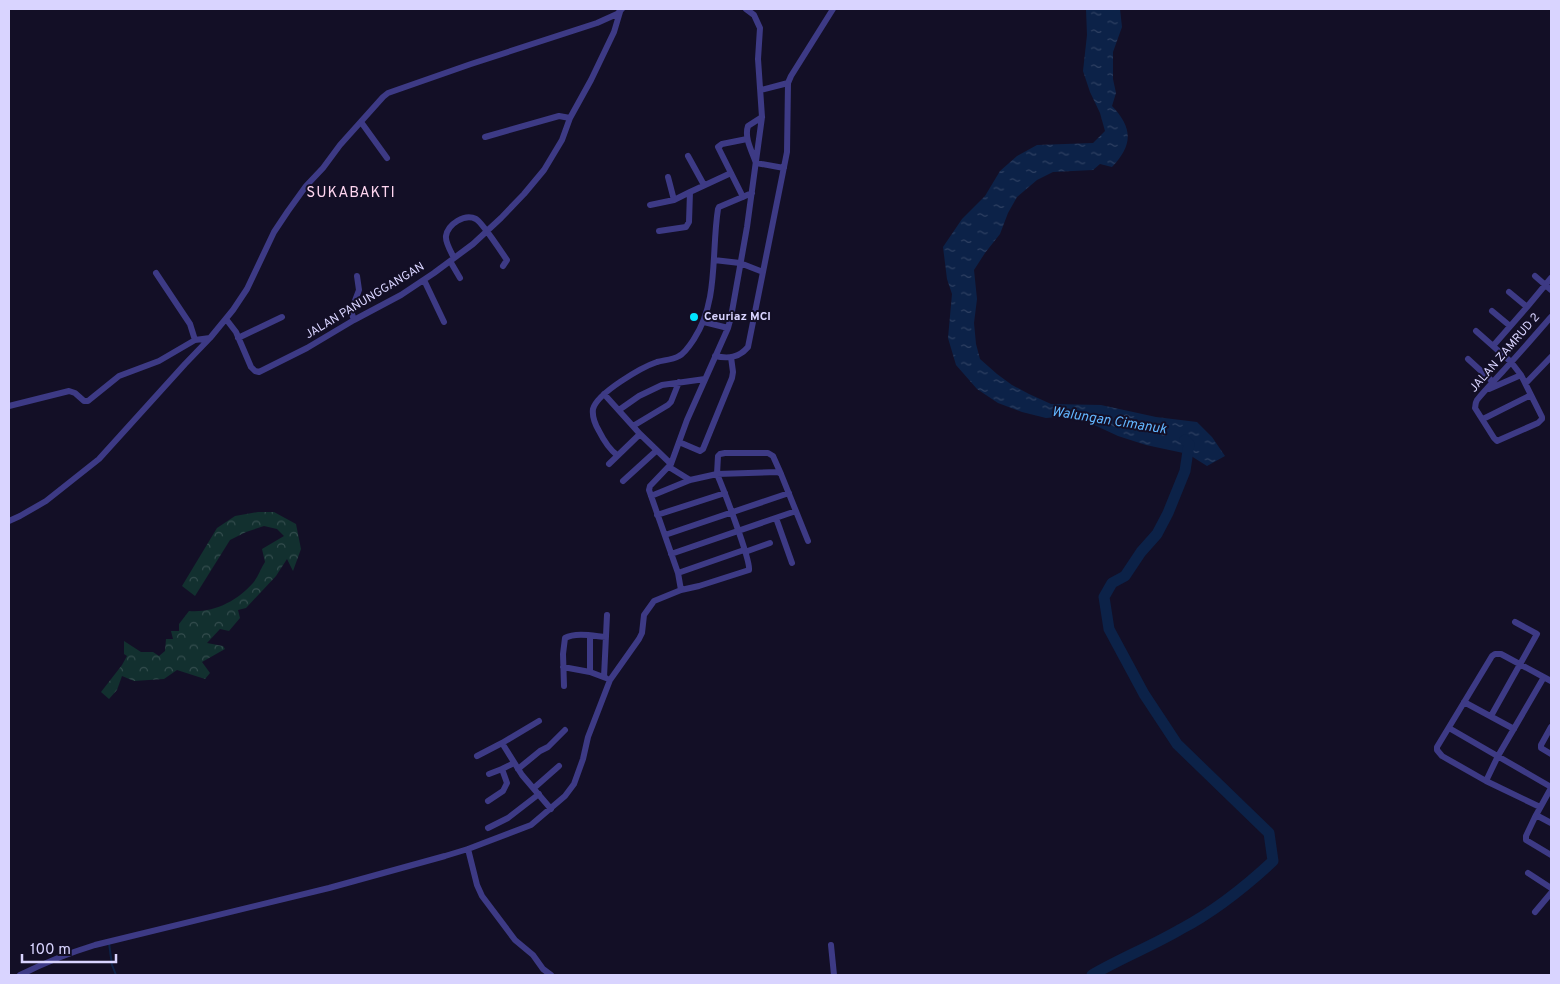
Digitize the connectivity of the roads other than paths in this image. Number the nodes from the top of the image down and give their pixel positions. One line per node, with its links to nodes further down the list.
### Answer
1 (746, 9): 5 (street)
2 (833, 9): 4 (street)
3 (621, 10): 7 (street, JALAN PANUNGGANGAN); 8 (street)
4 (788, 84): 5 (street); 14 (street)
5 (761, 90): 6 (street)
6 (762, 117): 10 (street); 13 (street)
7 (570, 118): 9 (street); 23 (street, JALAN PANUNGGANGAN)
8 (361, 122): 12 (street); 43 (street)
9 (485, 137)
10 (747, 139): 13 (street); 15 (street)
11 (688, 156): 17 (street)
12 (387, 158)
13 (756, 163): 14 (street); 19 (street)
14 (784, 168): 29 (street)
15 (731, 173): 17 (street); 20 (street)
16 (668, 178): 21 (street)
17 (704, 185): 18 (street)
18 (690, 192): 21 (street); 24 (street)
19 (752, 193): 20 (street); 27 (street)
20 (743, 196): 26 (street)
21 (674, 200): 22 (street)
22 (650, 205)
23 (486, 231): 25 (street, JALAN PANUNGGANGAN); 25 (street); 28 (street)
24 (659, 232)
25 (452, 260): 33 (street); 35 (street, JALAN PANUNGGANGAN)
26 (714, 260): 27 (street); 46 (street)
27 (740, 263): 29 (street); 48 (street)
28 (503, 266)
29 (763, 272): 55 (street)
30 (156, 273): 52 (street)
31 (357, 276): 44 (street)
32 (1535, 276): 36 (street)
33 (460, 278)
34 (1551, 278): 36 (street)
35 (424, 280): 44 (street, JALAN PANUNGGANGAN); 45 (street)
36 (1546, 285): 37 (street); 39 (street)
37 (1551, 290)
38 (1509, 292): 39 (street)
39 (1526, 308): 47 (street)
40 (1492, 311): 47 (street)
41 (282, 317): 51 (street)
42 (1551, 317): 58 (street, JALAN ZAMRUD 2)
43 (226, 319): 50 (street); 51 (street, JALAN PANUNGGANGAN)
44 (354, 320): 51 (street, JALAN PANUNGGANGAN)
45 (444, 322)
46 (704, 322): 48 (street); 65 (street)
47 (1510, 326): 53 (street)
48 (728, 328): 54 (street)
49 (1476, 331): 53 (street)
50 (210, 338): 52 (street); 88 (street)
51 (238, 338)
52 (194, 340): 67 (street)
53 (1493, 346): 58 (street)
54 (714, 356): 55 (street); 60 (street)
55 (731, 357): 72 (street)
56 (1468, 358): 62 (street)
57 (1550, 360): 63 (street)
58 (1511, 362): 59 (street); 62 (street, JALAN ZAMRUD 2)
59 (1521, 375): 63 (street); 64 (street)
60 (705, 379): 61 (street); 72 (street)
61 (678, 382): 68 (street); 70 (street)
62 (1493, 382): 64 (street, JALAN ZAMRUD 2)
63 (1526, 383): 66 (street)
64 (1486, 390): 69 (street, JALAN ZAMRUD 2)
65 (604, 394): 68 (street); 74 (street)
66 (1531, 395): 69 (street); 69 (street)
67 (9, 406)
68 (619, 410): 70 (street)
69 (1483, 419)
70 (633, 426): 71 (street)
71 (640, 434): 73 (street); 74 (street)
72 (679, 442): 76 (street)
73 (656, 450): 76 (street); 80 (street)
74 (617, 455): 75 (street)
75 (608, 464)
76 (670, 466): 79 (street); 83 (street)
77 (717, 474): 78 (street); 78 (street); 79 (street); 81 (street)
78 (781, 474): 82 (street)
79 (690, 480): 83 (street)
80 (623, 481)
81 (725, 493): 85 (street); 86 (street)
82 (789, 493): 84 (street); 85 (street)
83 (651, 496): 86 (street)
84 (796, 511): 87 (street); 91 (street)
85 (731, 512): 89 (street); 90 (street)
86 (657, 514): 90 (street)
87 (776, 518): 89 (street); 95 (street)
88 (9, 521)
89 (738, 531): 93 (street); 94 (street)
90 (665, 535): 94 (street)
91 (808, 541)
92 (770, 542): 93 (street)
93 (745, 551): 96 (street); 97 (street)
94 (671, 554): 96 (street)
95 (792, 563)
96 (678, 573): 97 (street)
97 (681, 590): 106 (street)
98 (606, 616): 101 (street)
99 (1515, 622): 102 (street)
100 (590, 636): 101 (street); 103 (street); 104 (street)
101 (606, 638): 106 (street)
102 (1521, 664): 105 (street); 109 (street); 110 (street)
103 (563, 667): 104 (street); 108 (street)
104 (590, 672): 106 (street)
105 (1544, 677): 107 (street); 114 (street)
106 (607, 679): 129 (street)
107 (1551, 681)
108 (564, 686)
109 (1464, 702): 110 (street); 113 (street)
110 (1491, 716): 114 (street)
111 (538, 721): 116 (street)
112 (1551, 727): 117 (street)
113 (1449, 728): 119 (street); 124 (street)
114 (1514, 729): 119 (street)
115 (566, 730): 120 (street)
116 (502, 743): 118 (street); 120 (street)
117 (1551, 754)
118 (477, 756)
119 (1498, 756): 124 (street); 125 (street)
120 (516, 766): 122 (street); 126 (street)
121 (559, 766): 126 (street)
122 (502, 769): 123 (street); 128 (street)
123 (489, 774)
124 (1486, 781): 130 (street)
125 (1551, 787): 130 (street)
126 (534, 788): 127 (street)
127 (539, 794): 129 (street); 133 (street)
128 (488, 800)
129 (551, 809): 134 (street)
130 (1538, 811): 131 (street); 132 (street); 135 (street)
131 (1551, 818)
132 (1551, 823)
133 (488, 828)
134 (468, 849): 141 (street); 142 (street)
135 (1551, 855)
136 (1528, 873): 137 (street)
137 (1551, 888)
138 (1551, 893): 139 (street)
139 (1536, 912)
140 (831, 945): 144 (street)
141 (541, 972): 143 (street)
142 (20, 975)
143 (551, 975)
144 (834, 975)

